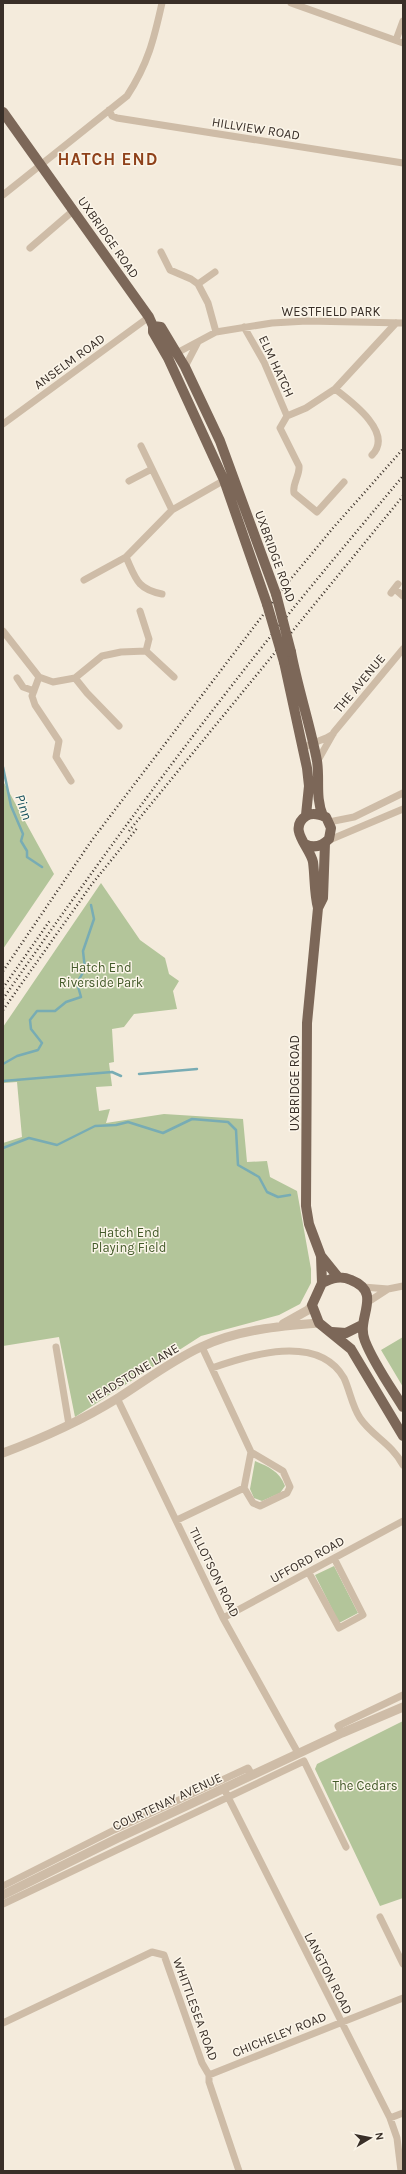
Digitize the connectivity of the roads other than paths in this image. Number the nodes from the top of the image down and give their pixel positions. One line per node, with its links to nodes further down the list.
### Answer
1 (162, 3): 5 (street)
2 (291, 3): 4 (street)
3 (403, 21): 4 (street)
4 (400, 42)
5 (109, 110): 7 (street, HILLVIEW ROAD); 8 (street)
6 (3, 112): 8 (main road, UXBRIDGE ROAD)
7 (403, 163)
8 (41, 165): 9 (street); 10 (main road, UXBRIDGE ROAD)
9 (3, 195)
10 (74, 210): 11 (street); 15 (main road, UXBRIDGE ROAD)
11 (30, 248)
12 (161, 252): 14 (street)
13 (215, 272): 14 (street)
14 (198, 284): 18 (street)
15 (151, 321): 20 (main road, UXBRIDGE ROAD); 21 (main road, UXBRIDGE ROAD); 25 (street, ANSELM ROAD)
16 (399, 323): 17 (street, WESTFIELD PARK); 23 (street, WESTFIELD PARK)
17 (244, 327): 18 (street, WESTFIELD PARK); 24 (street, ELM HATCH)
18 (216, 332): 19 (street, WESTFIELD PARK)
19 (198, 342): 20 (street, WESTFIELD PARK); 22 (street)
20 (177, 353): 21 (street, WESTFIELD PARK); 22 (main road, UXBRIDGE ROAD)
21 (168, 358): 30 (main road, UXBRIDGE ROAD)
22 (185, 367): 29 (main road, UXBRIDGE ROAD)
23 (335, 389): 24 (street, WESTFIELD PARK); 27 (street)
24 (287, 416): 32 (street)
25 (3, 424)
26 (141, 446): 28 (street)
27 (372, 455)
28 (152, 469): 31 (street); 33 (street)
29 (234, 476): 30 (street); 50 (main road, UXBRIDGE ROAD, bridge)
30 (224, 480): 33 (street); 50 (main road, UXBRIDGE ROAD, bridge)
31 (129, 481)
32 (344, 482)
33 (172, 510): 34 (street)
34 (126, 556): 35 (street); 37 (street)
35 (84, 580)
36 (395, 589): 38 (street)
37 (162, 594)
38 (403, 596)
39 (140, 612): 42 (street)
40 (3, 631): 43 (street)
41 (403, 649): 49 (street, THE AVENUE)
42 (146, 651): 44 (street); 46 (street)
43 (39, 677): 46 (street); 47 (street)
44 (174, 677)
45 (17, 678): 47 (street)
46 (75, 678): 48 (street)
47 (34, 691): 52 (street)
48 (118, 726)
49 (334, 732): 50 (street, THE AVENUE); 51 (street, THE AVENUE)
50 (308, 745): 51 (main road, UXBRIDGE ROAD); 55 (main road, UXBRIDGE ROAD)
51 (317, 762): 56 (main road, UXBRIDGE ROAD)
52 (71, 781)
53 (403, 793): 56 (street)
54 (403, 809): 57 (street)
55 (306, 815): 56 (main road); 58 (main road, UXBRIDGE ROAD)
56 (326, 819): 57 (main road, UXBRIDGE ROAD)
57 (326, 842): 58 (main road); 59 (main road, UXBRIDGE ROAD)
58 (305, 844): 59 (main road, UXBRIDGE ROAD)
59 (318, 908): 60 (main road, UXBRIDGE ROAD)
60 (321, 1256): 61 (main road, UXBRIDGE ROAD); 62 (main road, UXBRIDGE ROAD)
61 (338, 1277): 62 (main road); 64 (main road)
62 (322, 1283): 67 (main road, UXBRIDGE ROAD)
63 (403, 1286): 65 (street)
64 (363, 1287): 65 (street); 66 (main road)
65 (388, 1289): 66 (street)
66 (368, 1302): 70 (main road)
67 (312, 1305): 68 (main road); 69 (street, HEADSTONE LANE)
68 (319, 1323): 69 (street, HEADSTONE LANE); 71 (main road)
69 (280, 1325): 73 (street, HEADSTONE LANE)
70 (362, 1325): 71 (main road); 76 (main road)
71 (332, 1332): 78 (main road)
72 (56, 1347): 77 (street)
73 (202, 1347): 74 (street); 75 (street, HEADSTONE LANE)
74 (212, 1368): 79 (street); 81 (street)
75 (117, 1398): 77 (street, HEADSTONE LANE); 83 (street, TILLOTSON ROAD)
76 (403, 1407)
77 (69, 1425): 80 (street, HEADSTONE LANE)
78 (403, 1436)
79 (251, 1452): 82 (street); 82 (street)
80 (3, 1453)
81 (403, 1465)
82 (244, 1488): 83 (street)
83 (177, 1520): 87 (street, TILLOTSON ROAD)
84 (403, 1522): 85 (street, UFFORD ROAD)
85 (334, 1558): 86 (street, UFFORD ROAD); 86 (street)
86 (309, 1573): 87 (street, UFFORD ROAD)
87 (223, 1618): 91 (street, TILLOTSON ROAD)
88 (403, 1695): 90 (street)
89 (403, 1707): 90 (street, COURTENAY AVENUE)
90 (342, 1733): 91 (street, COURTENAY AVENUE)
91 (301, 1757): 92 (street, COURTENAY AVENUE); 93 (street, COURTENAY AVENUE); 95 (street, TILLOTSON ROAD)
92 (250, 1772): 93 (street, COURTENAY AVENUE); 94 (street, COURTENAY AVENUE)
93 (226, 1793): 94 (street, COURTENAY AVENUE); 97 (street, COURTENAY AVENUE); 101 (street, LANGTON ROAD)
94 (116, 1834): 96 (street, COURTENAY AVENUE); 97 (street, COURTENAY AVENUE)
95 (346, 1847)
96 (3, 1886)
97 (3, 1901)
98 (380, 1917): 99 (street)
99 (403, 1964)
100 (403, 1998): 101 (street, CHICHELEY ROAD)
101 (341, 2022): 103 (street, CHICHELEY ROAD); 105 (street, LANGTON ROAD)
102 (3, 2023): 103 (street, WHITTLESEA ROAD)
103 (209, 2075): 106 (street, WHITTLESEA ROAD)
104 (403, 2113): 105 (street)
105 (390, 2118): 107 (street, LANGTON ROAD)
106 (239, 2171)
107 (401, 2171)

